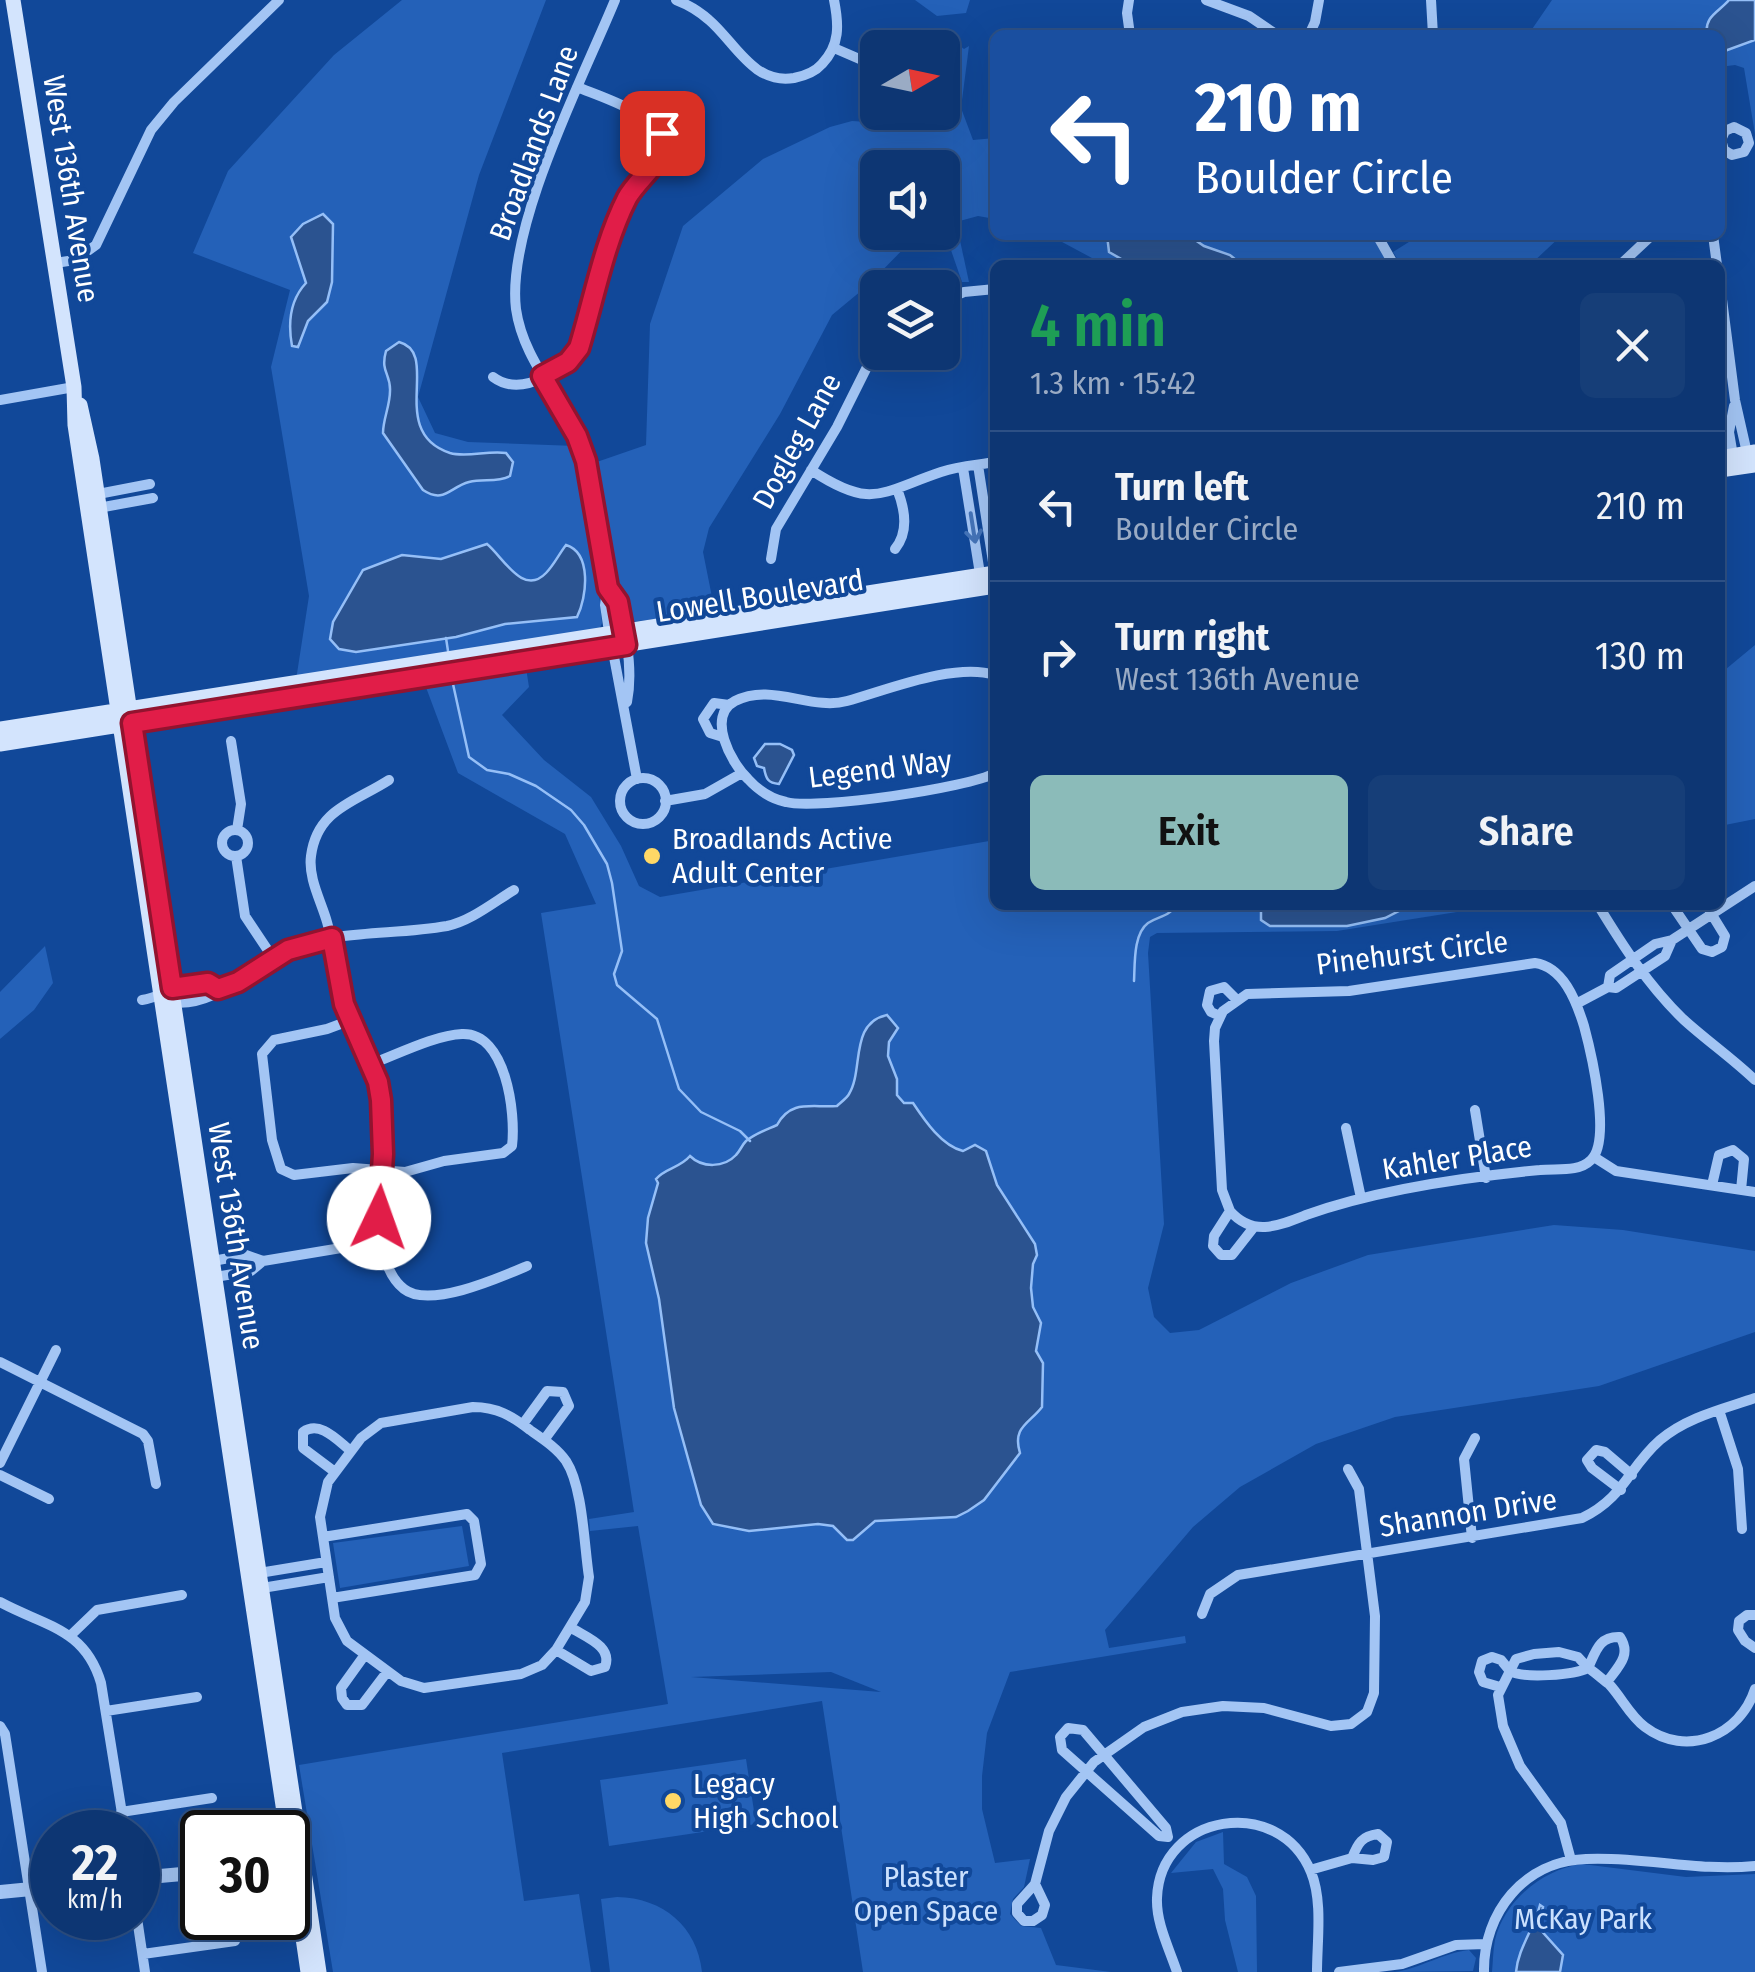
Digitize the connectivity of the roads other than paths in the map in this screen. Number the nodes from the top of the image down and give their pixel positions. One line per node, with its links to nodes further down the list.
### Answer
1 (14, 0): 19 (main road, West 136th Avenue)
2 (279, 0): 19 (street)
3 (615, 0): 16 (street, Broadlands Lane)
4 (676, 0): 14 (street)
5 (834, 0): 14 (street)
6 (1130, 0): 10 (street)
7 (1206, 0): 11 (street)
8 (1319, 0): 12 (street)
9 (1431, 0): 13 (street)
10 (1129, 30)
11 (1269, 30)
12 (1312, 30)
13 (1433, 30)
14 (834, 48): 15 (street)
15 (860, 59)
16 (578, 87): 26 (street, Broadlands Lane); 26 (street)
17 (1647, 240): 18 (street)
18 (1625, 260)
19 (55, 263): 28 (main road, West 136th Avenue)
20 (990, 289): 21 (street)
21 (960, 294)
22 (1725, 317): 24 (street)
23 (865, 370): 34 (street, Dogleg Lane)
24 (1733, 371): 25 (street); 30 (street)
25 (1725, 372)
26 (542, 376): 27 (street); 42 (street, Broadlands Lane)
27 (493, 377)
28 (74, 387): 29 (street); 38 (main road, West 136th Avenue)
29 (0, 400)
30 (1742, 457)
31 (990, 463): 32 (street)
32 (978, 466): 33 (street); 41 (street)
33 (963, 468): 36 (street); 41 (street, one-way to 41)
34 (811, 470): 36 (street); 40 (street, Dogleg Lane)
35 (150, 484): 38 (street)
36 (897, 489): 39 (street)
37 (153, 498): 38 (street)
38 (92, 502): 45 (main road, West 136th Avenue)
39 (895, 549)
40 (771, 559)
41 (990, 578): 42 (main road, Lowell Boulevard)
42 (618, 640): 45 (main road, Lowell Boulevard); 52 (street, Broadlands Lane)
43 (990, 673): 44 (street)
44 (729, 705): 47 (street); 47 (street)
45 (125, 717): 46 (main road, Lowell Boulevard); 49 (main road, Lowell Boulevard); 71 (main road, West 136th Avenue)
46 (0, 730)
47 (724, 737): 50 (street)
48 (231, 741): 55 (street)
49 (0, 744)
50 (742, 773): 51 (street, Legend Way); 54 (street)
51 (990, 776)
52 (637, 779): 54 (street); 54 (street)
53 (389, 780): 65 (street)
54 (666, 801)
55 (237, 830): 56 (street); 56 (street)
56 (236, 856): 67 (street)
57 (1755, 886): 59 (street)
58 (514, 890): 65 (street)
59 (1725, 901)
60 (1601, 910): 68 (street)
61 (1675, 910): 64 (street)
62 (1707, 910): 64 (street)
63 (1709, 910): 64 (street)
64 (1688, 930): 66 (street)
65 (332, 938): 67 (street); 76 (street)
66 (1672, 940): 68 (street); 69 (street)
67 (273, 958): 71 (street)
68 (1633, 960): 69 (street); 70 (street)
69 (1641, 972): 70 (street); 78 (street)
70 (1608, 987): 74 (street)
71 (169, 996): 73 (street); 93 (main road, West 136th Avenue)
72 (1236, 999): 74 (street, Pinehurst Circle); 75 (street); 75 (street, Pinehurst Circle)
73 (142, 1000)
74 (1576, 1004): 81 (street, Pinehurst Circle)
75 (1220, 1016): 88 (street, Pinehurst Circle)
76 (351, 1020): 77 (street); 82 (street)
77 (370, 1064): 82 (street); 82 (street)
78 (1755, 1080)
79 (1475, 1110): 83 (street)
80 (1346, 1128): 87 (street)
81 (1594, 1157): 83 (street, Kahler Place); 84 (street)
82 (381, 1170): 90 (street)
83 (1486, 1178): 87 (street, Kahler Place)
84 (1712, 1185): 85 (street); 85 (street)
85 (1741, 1190): 86 (street)
86 (1755, 1192)
87 (1361, 1198): 89 (street, Kahler Place)
88 (1230, 1211): 89 (street); 91 (street, Pinehurst Circle)
89 (1254, 1227): 91 (street, Kahler Place)
90 (383, 1241): 92 (street); 93 (street)
91 (1221, 1255)
92 (527, 1266)
93 (208, 1270): 117 (main road, West 136th Avenue)
94 (56, 1350): 96 (street)
95 (0, 1362): 96 (street)
96 (39, 1382): 103 (street); 108 (street)
97 (1755, 1398): 98 (street, Shannon Drive)
98 (1719, 1410): 106 (street, Shannon Drive); 111 (street)
99 (523, 1424): 101 (street); 101 (street); 102 (street)
100 (1475, 1438): 113 (street)
101 (544, 1440): 123 (street)
102 (351, 1451): 105 (street); 105 (street)
103 (0, 1463)
104 (1348, 1470): 114 (street)
105 (335, 1472): 112 (street)
106 (1632, 1474): 109 (street, Shannon Drive); 109 (street)
107 (0, 1475): 110 (street)
108 (156, 1484)
109 (1621, 1490): 113 (street, Shannon Drive)
110 (48, 1499)
111 (1742, 1529)
112 (322, 1536): 115 (street); 119 (street)
113 (1472, 1538): 114 (street, Shannon Drive)
114 (1368, 1554): 121 (street, Shannon Drive); 137 (street)
115 (326, 1562): 116 (street); 117 (street)
116 (329, 1578): 117 (street); 119 (street)
117 (255, 1581): 144 (main road, West 136th Avenue)
118 (182, 1596): 124 (street)
119 (332, 1598): 127 (street)
120 (0, 1602): 124 (street)
121 (1202, 1614)
122 (1755, 1615): 125 (street)
123 (570, 1628): 126 (street); 126 (street)
124 (71, 1635): 135 (street)
125 (1755, 1648)
126 (556, 1650): 130 (street)
127 (364, 1656): 130 (street); 130 (street)
128 (1588, 1668): 129 (street); 129 (street); 131 (street); 131 (street)
129 (1510, 1671): 132 (street); 132 (street)
130 (387, 1672)
131 (1606, 1682): 133 (street)
132 (1500, 1687): 148 (street)
133 (1755, 1689)
134 (197, 1697): 135 (street)
135 (106, 1711): 142 (street)
136 (0, 1726): 152 (street)
137 (1105, 1752): 138 (street); 138 (street); 139 (street)
138 (1086, 1771): 141 (street); 151 (street)
139 (1142, 1797): 141 (street); 145 (street)
140 (212, 1798): 143 (street)
141 (1130, 1809): 145 (street)
142 (122, 1810)
143 (135, 1810)
144 (286, 1810)
145 (1168, 1836): 146 (street)
146 (1176, 1848): 150 (street); 164 (street)
147 (1352, 1858): 150 (street)
148 (1571, 1860): 149 (street); 158 (street)
149 (1755, 1866)
150 (1310, 1870): 165 (street)
151 (1034, 1884)
152 (29, 1889): 153 (street); 160 (street)
153 (0, 1892)
154 (310, 1934): 163 (main road, West 136th Avenue)
155 (140, 1940): 159 (street)
156 (234, 1940): 159 (street)
157 (304, 1940): 162 (main road, West 136th Avenue)
158 (1486, 1944): 166 (street); 167 (street)
159 (142, 1954): 161 (street)
160 (42, 1972)
161 (145, 1972)
162 (308, 1972)
163 (319, 1972)
164 (1177, 1972)
165 (1317, 1972)
166 (1339, 1972)
167 (1484, 1972)

